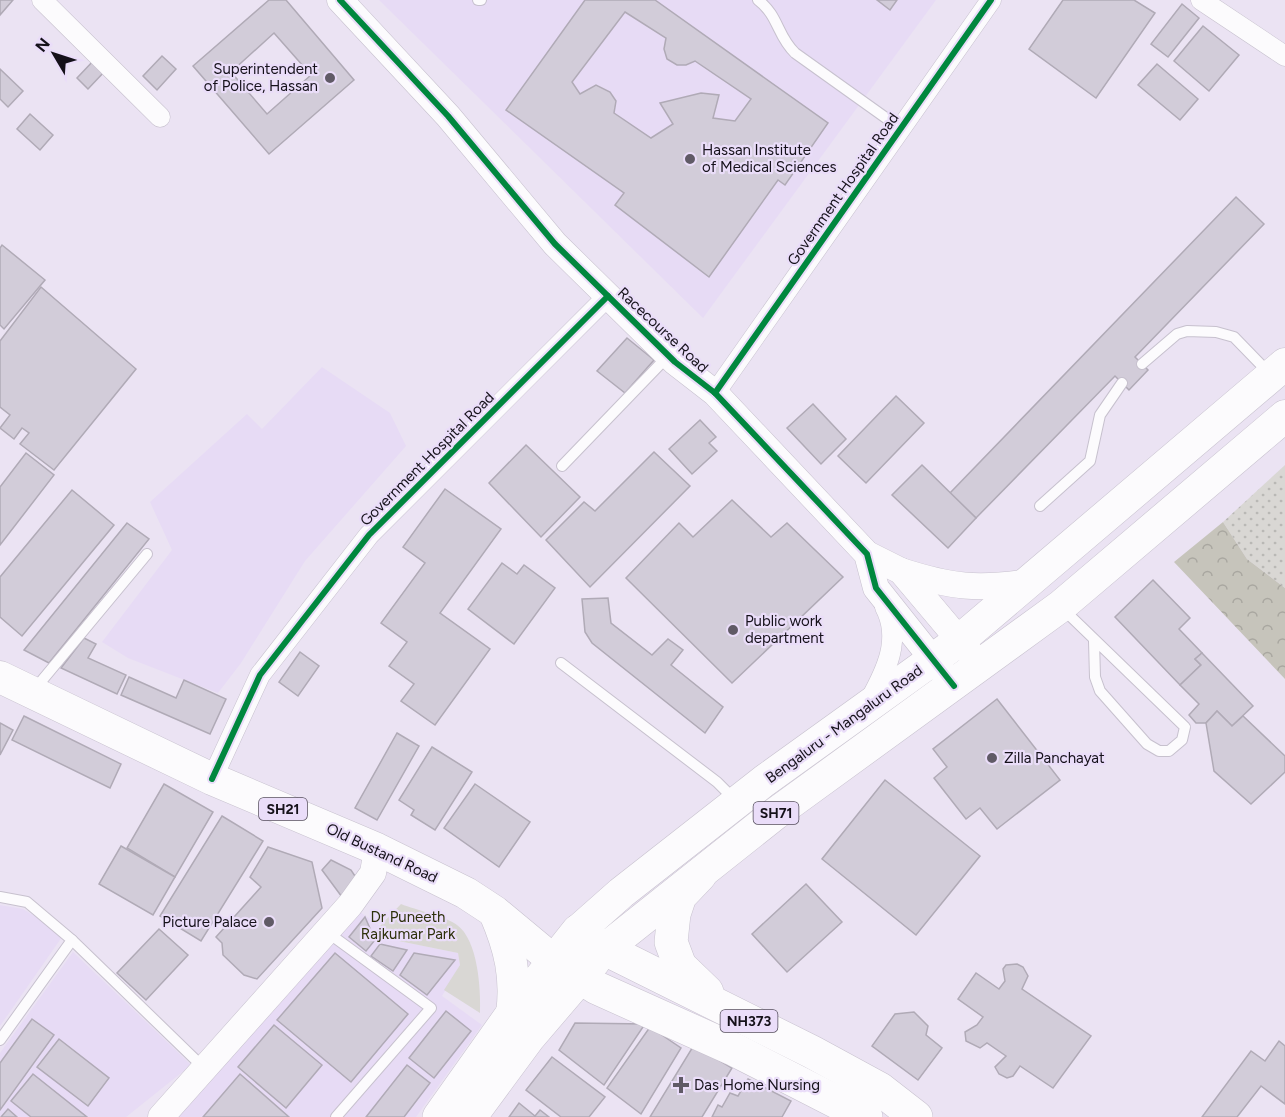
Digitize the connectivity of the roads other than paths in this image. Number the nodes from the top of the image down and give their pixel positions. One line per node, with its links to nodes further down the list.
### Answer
1 (42, 0): 7 (street)
2 (340, 0): 9 (street, Racecourse Road)
3 (758, 0): 8 (lane)
4 (991, 0): 8 (street, Government Hospital Road)
5 (1201, 0): 6 (street)
6 (1285, 56)
7 (160, 117)
8 (900, 128): 14 (street, Government Hospital Road)
9 (608, 296): 10 (street, Racecourse Road); 33 (street, Government Hospital Road)
10 (668, 356): 14 (street, Racecourse Road); 16 (lane)
11 (1142, 364): 12 (lane)
12 (1272, 376): 15 (main road); 21 (main road, Bengaluru - Mangaluru Road / SH71)
13 (1122, 383): 17 (lane)
14 (715, 393): 19 (street, Racecourse Road)
15 (1285, 416): 23 (main road, SH71)
16 (562, 466)
17 (1040, 506)
18 (147, 554): 31 (lane)
19 (867, 554): 20 (street); 22 (street, Racecourse Road)
20 (901, 571): 21 (street); 24 (street)
21 (1030, 582): 24 (main road, Bengaluru - Mangaluru Road / SH71)
22 (876, 588): 26 (street, Racecourse Road); 32 (street)
23 (1061, 606): 25 (lane); 28 (main road, SH71)
24 (960, 640): 26 (main road, Bengaluru - Mangaluru Road / SH71); 28 (street)
25 (1094, 641): 25 (lane)
26 (935, 659): 30 (street, Racecourse Road); 32 (main road, Bengaluru - Mangaluru Road / SH71)
27 (561, 663): 34 (lane)
28 (980, 665): 30 (main road, SH71)
29 (0, 677): 31 (main road, Old Bustand Road / SH21)
30 (954, 686): 36 (main road, SH71)
31 (32, 693): 33 (main road, Old Bustand Road / SH21)
32 (862, 713): 34 (main road, Bengaluru - Mangaluru Road / SH71)
33 (212, 779): 35 (main road, Old Bustand Road / SH21)
34 (737, 803): 39 (main road, Bengaluru - Mangaluru Road / SH71)
35 (377, 849): 38 (main road, Old Bustand Road / SH21); 40 (street)
36 (700, 875): 42 (main road, SH71); 45 (highway)
37 (0, 897): 41 (lane)
38 (495, 912): 43 (main road, Old Bustand Road / SH21); 44 (main road)
39 (578, 931): 42 (highway, NH373); 43 (highway, Bengaluru - Mangaluru Road / SH71)
40 (327, 932): 47 (street); 49 (lane)
41 (72, 940): 46 (lane); 47 (lane)
42 (605, 949): 43 (highway, Bengaluru - Mangaluru Road / SH71); 45 (highway, NH373)
43 (567, 970): 44 (highway, Bengaluru - Mangaluru Road); 51 (highway, Bengaluru - Mangaluru Road); 52 (highway, NH373)
44 (512, 1014): 50 (highway, Bengaluru - Mangaluru Road)
45 (735, 1014): 53 (highway, NH373)
46 (0, 1040)
47 (206, 1069): 48 (street)
48 (161, 1117)
49 (336, 1117)
50 (440, 1117)
51 (470, 1117)
52 (866, 1117)
53 (916, 1117)

